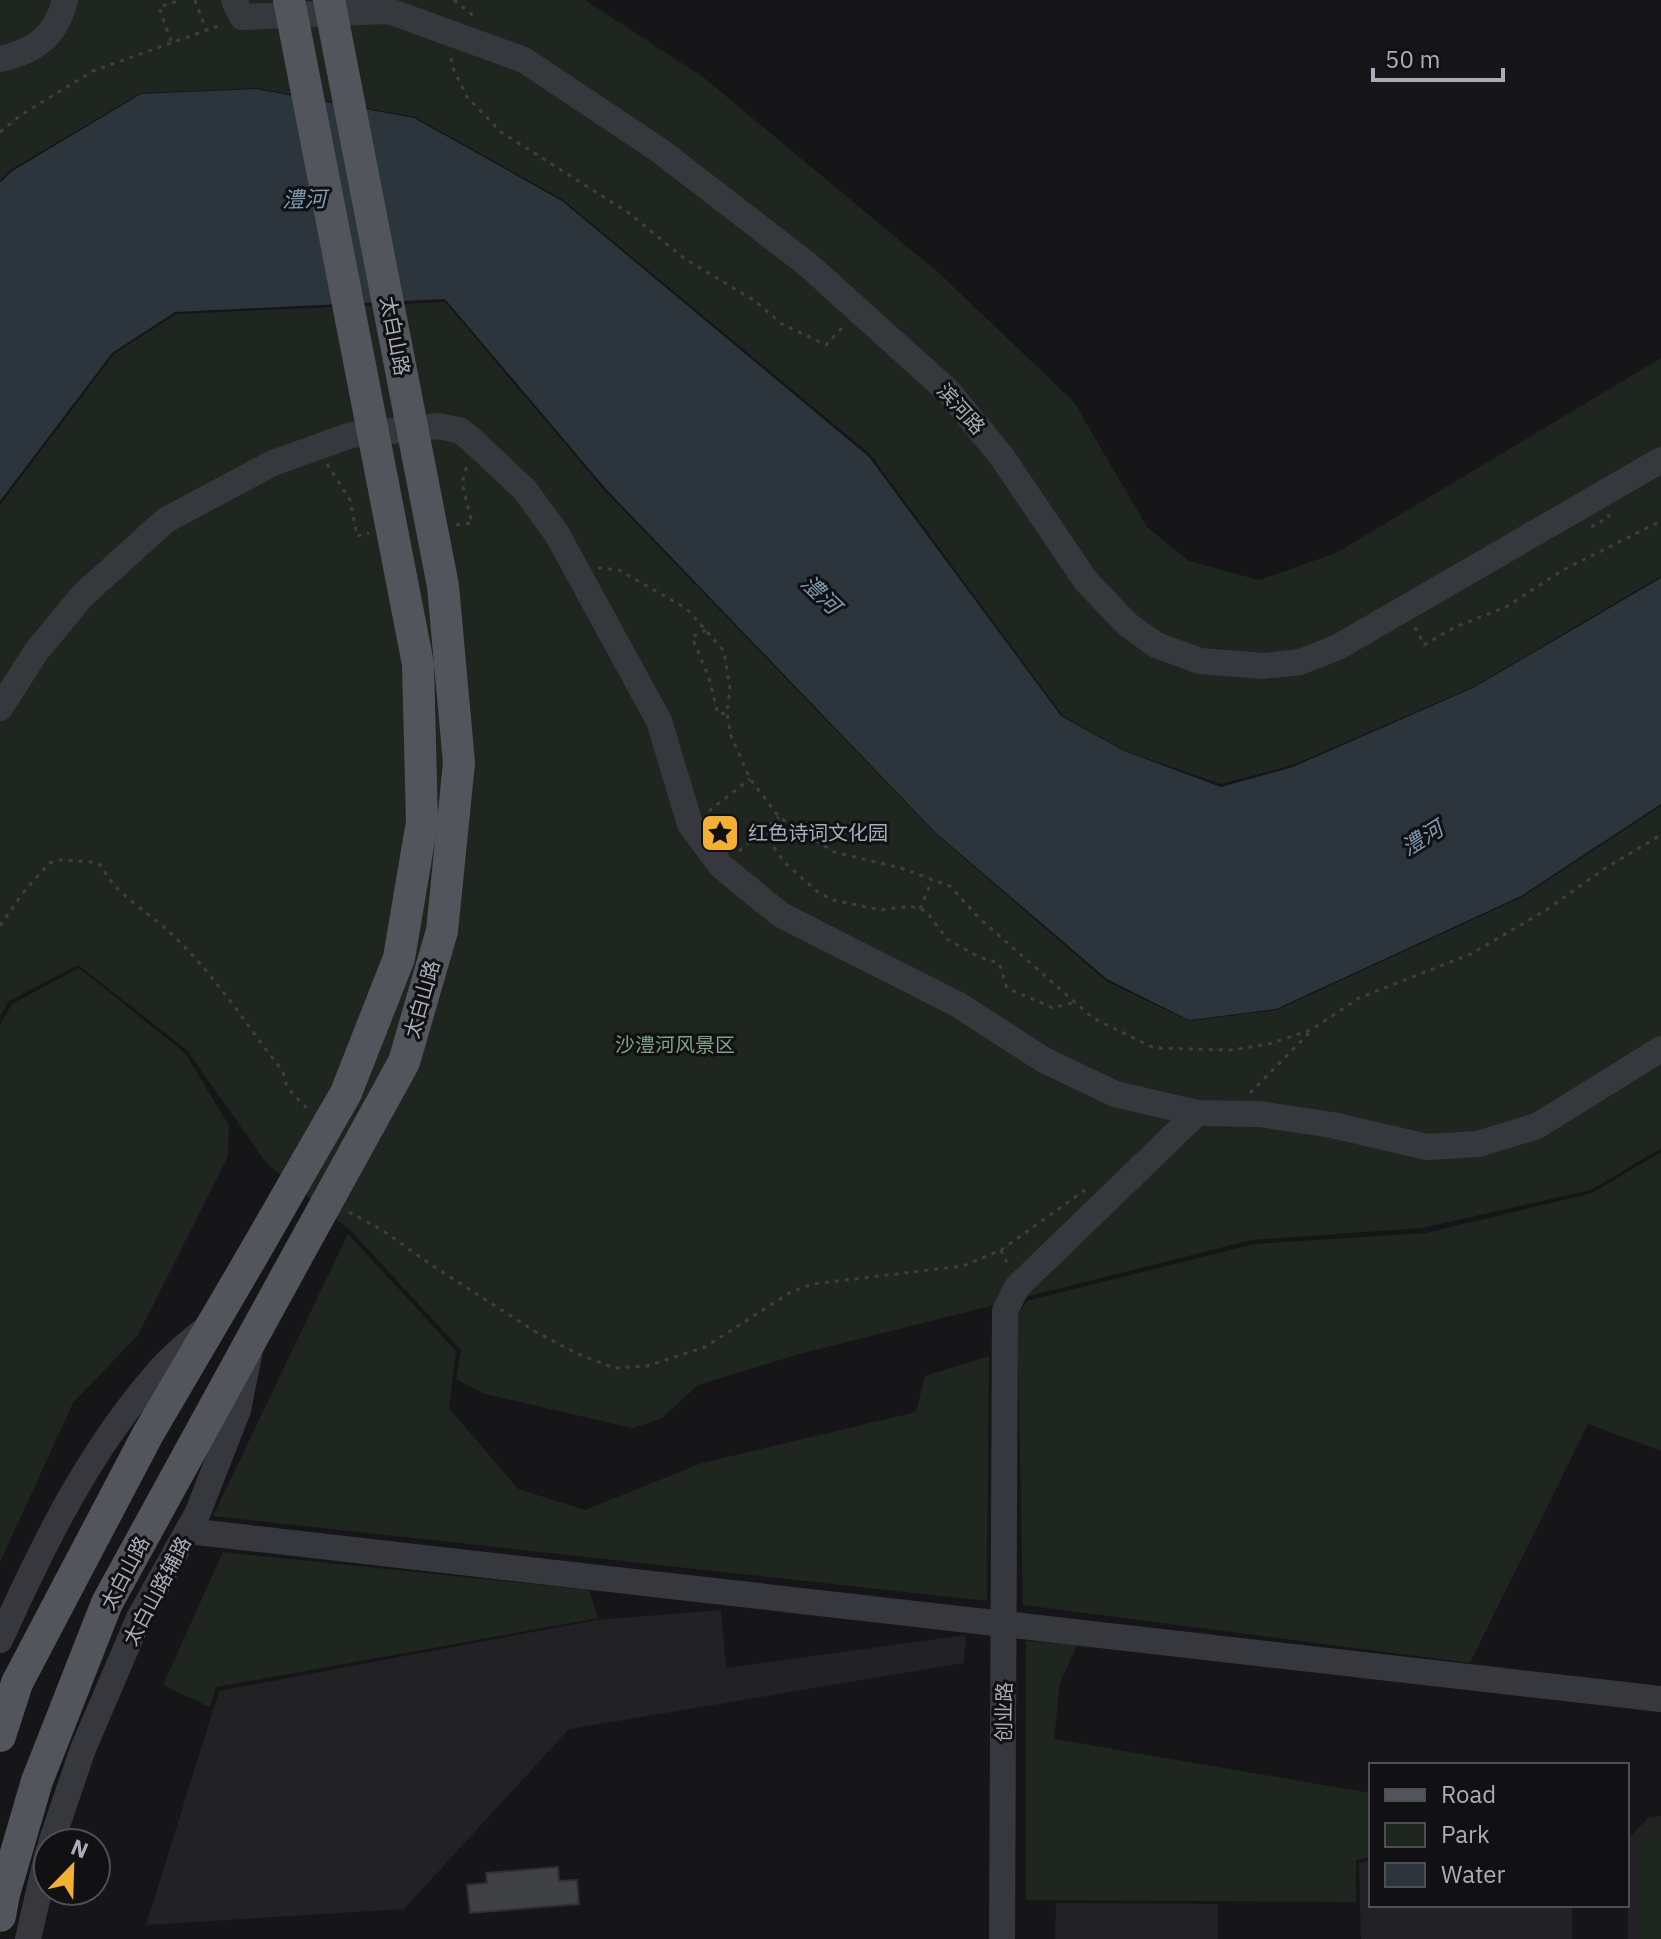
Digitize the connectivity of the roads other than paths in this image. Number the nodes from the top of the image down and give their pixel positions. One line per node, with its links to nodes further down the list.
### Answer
1 (65, 0): 5 (street)
2 (289, 0): 10 (main road, 太白山路, bridge)
3 (329, 0): 11 (main road, 太白山路, bridge)
4 (238, 8): 6 (street, 滨河路)
5 (0, 59)
6 (1661, 460)
7 (0, 708): 9 (street)
8 (1661, 1049): 9 (street)
9 (1208, 1113): 13 (street, 创业路)
10 (215, 1320): 14 (street); 16 (main road, 太白山路)
11 (253, 1337): 12 (street, 太白山路辅路); 19 (main road, 太白山路)
12 (188, 1531): 13 (street); 17 (street, 太白山路辅路)
13 (1005, 1626): 15 (street); 21 (street, 创业路)
14 (0, 1640)
15 (1661, 1699)
16 (0, 1736)
17 (56, 1827)
18 (35, 1907): 20 (street)
19 (0, 1916)
20 (28, 1939)
21 (1002, 1939)

